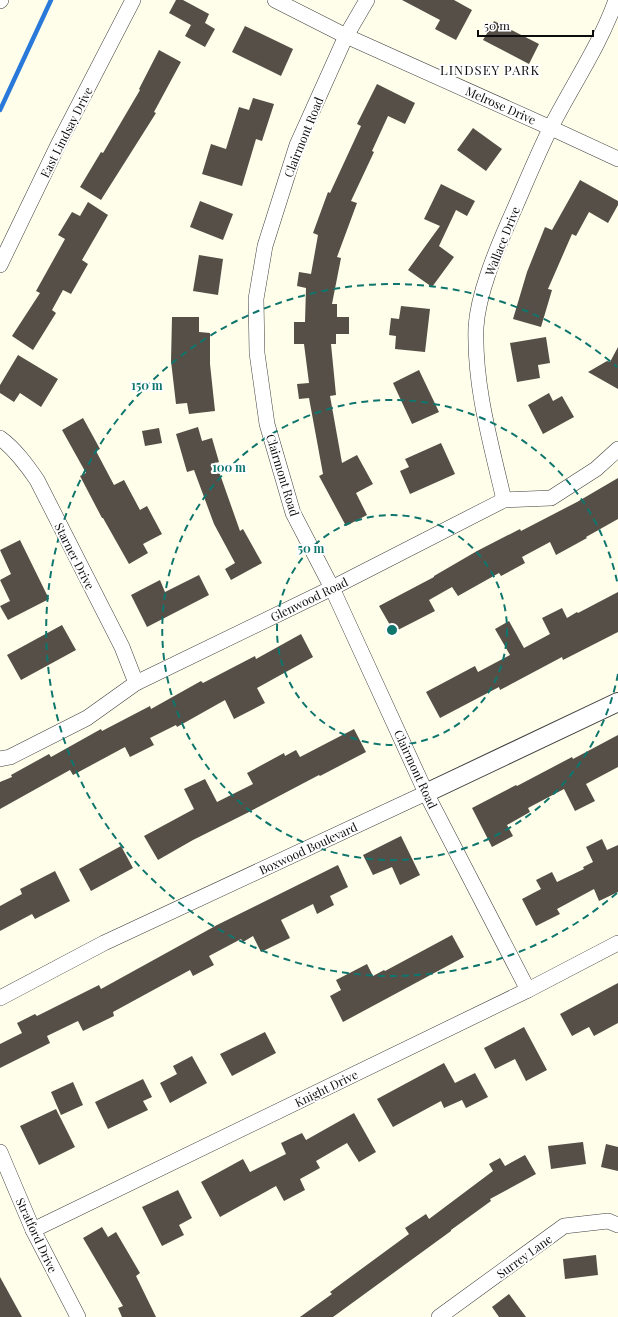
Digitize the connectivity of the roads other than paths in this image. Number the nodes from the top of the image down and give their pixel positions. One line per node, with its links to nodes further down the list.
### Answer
1 (133, 0): 8 (street, East Lindsay Drive)
2 (275, 0): 5 (street, Melrose Drive)
3 (367, 0): 5 (street, Clairmont Road)
4 (616, 0): 6 (street, Wallace Drive)
5 (346, 36): 6 (street, Melrose Drive); 12 (street, Clairmont Road)
6 (551, 128): 7 (street, Melrose Drive); 11 (street, Wallace Drive)
7 (618, 159)
8 (0, 265)
9 (0, 438): 13 (street, Starner Drive)
10 (618, 449): 11 (street, Glenwood Road)
11 (504, 500): 12 (street, Glenwood Road)
12 (332, 588): 13 (street, Glenwood Road); 16 (street, Clairmont Road)
13 (136, 683): 15 (street, Glenwood Road)
14 (618, 702): 16 (street, Boxwood Boulevard)
15 (0, 759)
16 (426, 793): 18 (street, Clairmont Road); 19 (street, Boxwood Boulevard)
17 (618, 943): 18 (street, Knight Drive)
18 (528, 990): 22 (street, Knight Drive)
19 (0, 998)
20 (0, 1152): 22 (street, Stratford Drive)
21 (618, 1225): 23 (street, Surrey Lane)
22 (33, 1230): 24 (street, Stratford Drive)
23 (443, 1316)
24 (78, 1317)

